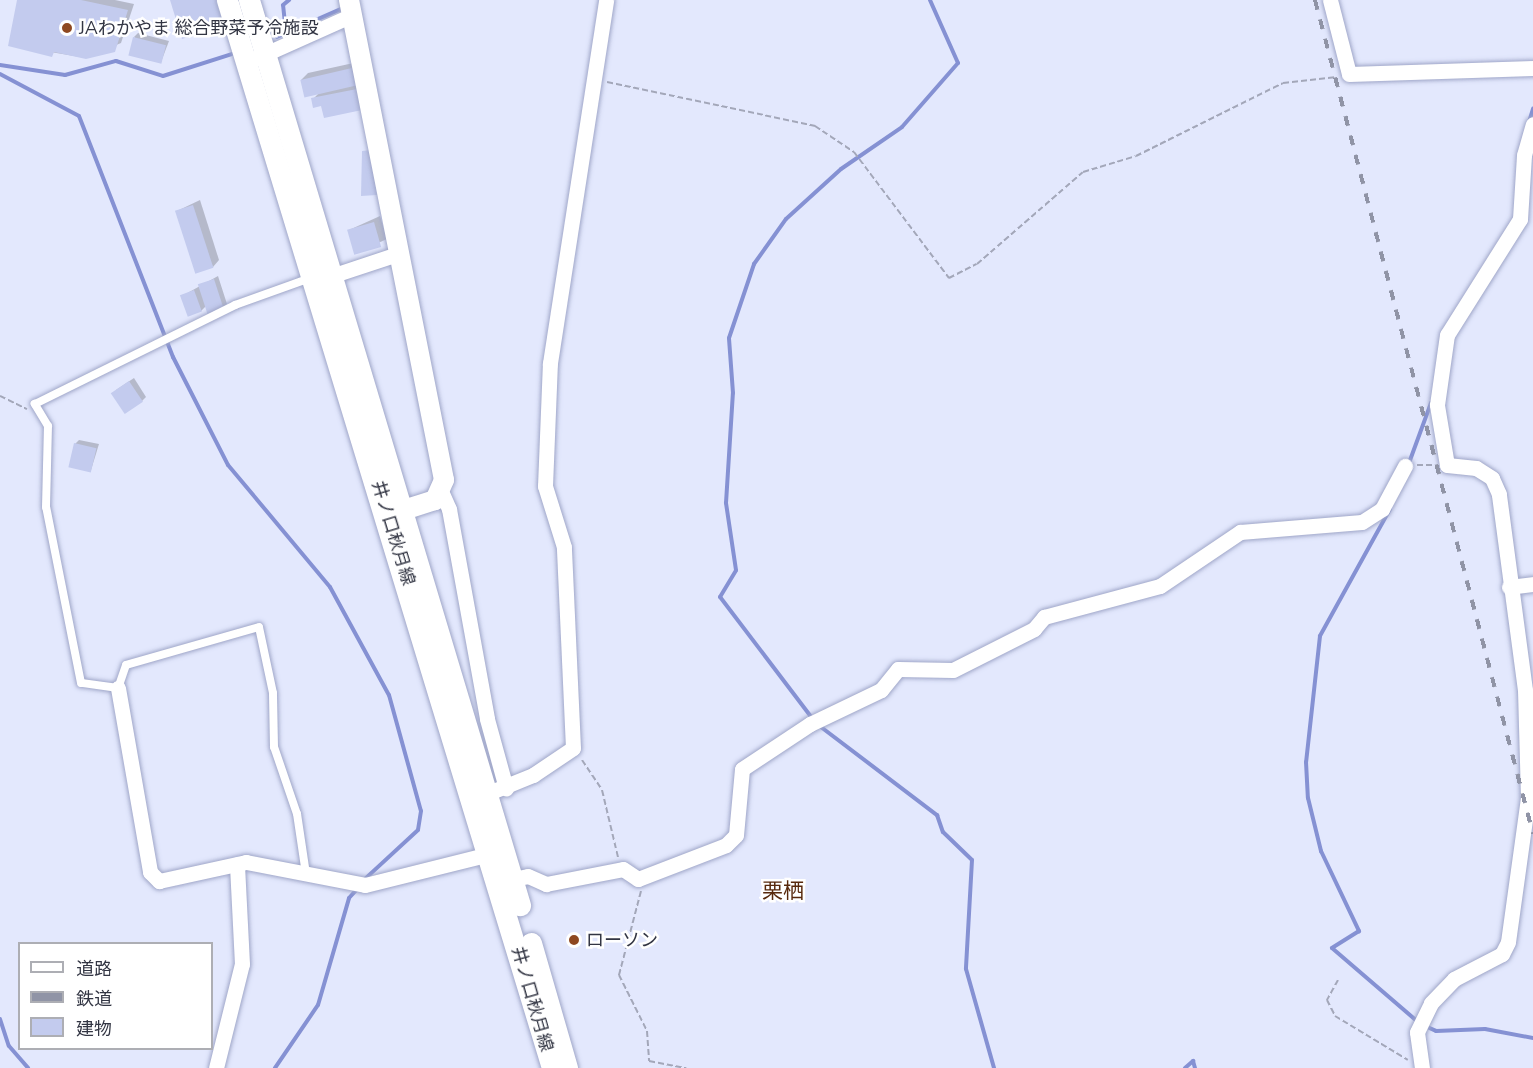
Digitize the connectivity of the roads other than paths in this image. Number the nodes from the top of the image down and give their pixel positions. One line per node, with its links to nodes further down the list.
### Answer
1 (228, 0): 6 (main road, 井ノ口秋月線)
2 (249, 0): 6 (main road, 井ノ口秋月線)
3 (606, 0): 18 (street)
4 (1330, 0): 7 (street)
5 (351, 7): 6 (street); 9 (street)
6 (258, 57): 10 (main road, 井ノ口秋月線)
7 (1533, 68)
8 (1533, 124): 15 (street)
9 (397, 254): 10 (street); 12 (street)
10 (322, 277): 13 (main road, 井ノ口秋月線); 16 (lane)
11 (1405, 466): 23 (street)
12 (441, 491): 13 (street); 18 (street)
13 (397, 512): 19 (main road, 井ノ口秋月線); 20 (main road, 井ノ口秋月線)
14 (1533, 584): 15 (street)
15 (1509, 587): 17 (street)
16 (118, 688): 21 (street); 22 (lane)
17 (1529, 690): 27 (street)
18 (506, 789): 19 (street)
19 (486, 794): 20 (main road, 井ノ口秋月線)
20 (496, 852): 22 (street); 23 (main road, 井ノ口秋月線)
21 (237, 864): 22 (street); 24 (street)
22 (306, 874)
23 (505, 880): 25 (main road, 井ノ口秋月線); 26 (main road, 井ノ口秋月線)
24 (216, 1068)
25 (552, 1068)
26 (567, 1068)
27 (1422, 1068)

